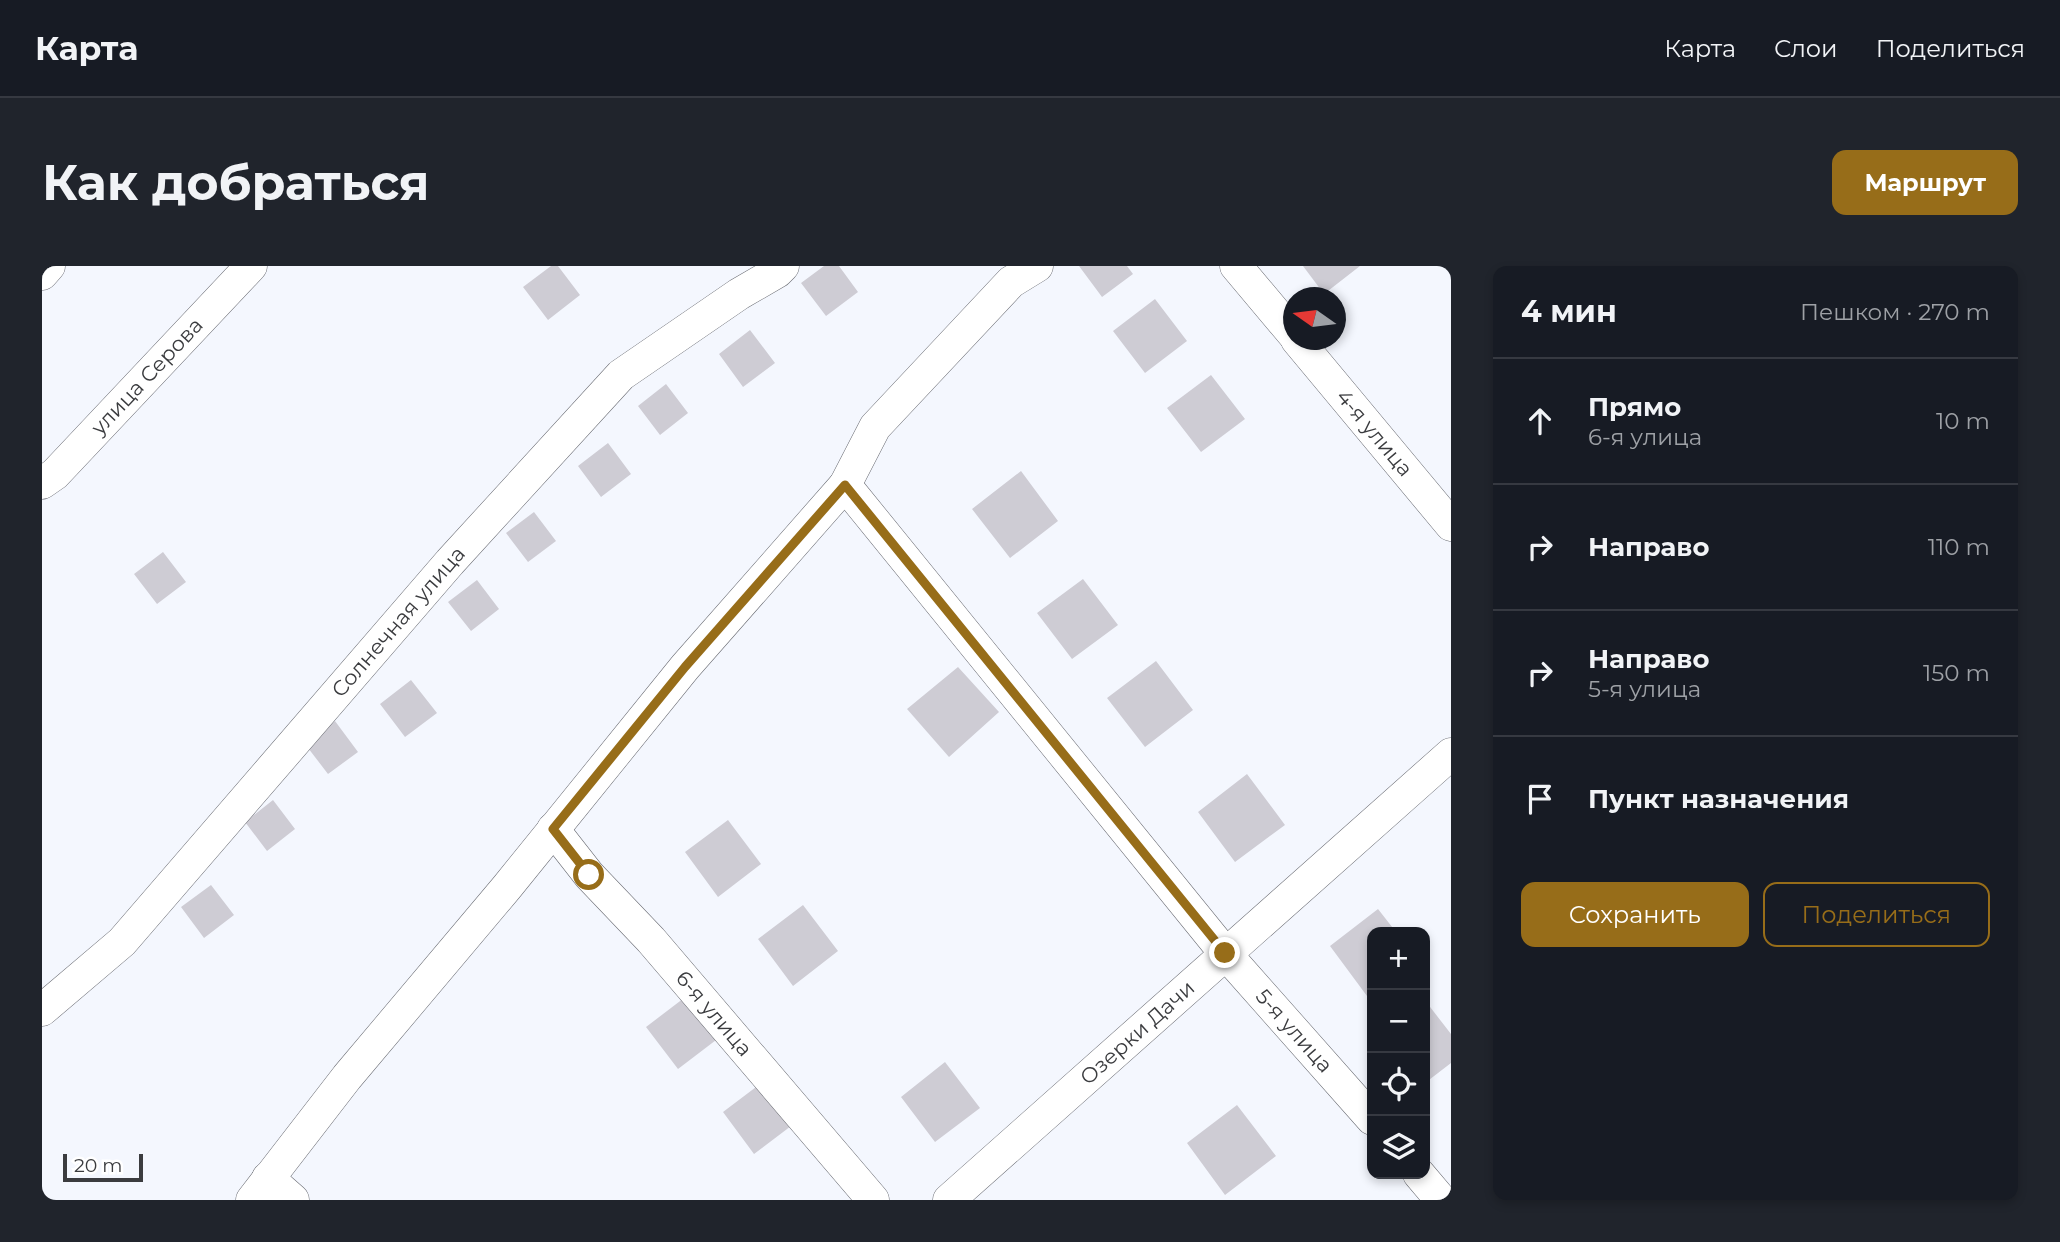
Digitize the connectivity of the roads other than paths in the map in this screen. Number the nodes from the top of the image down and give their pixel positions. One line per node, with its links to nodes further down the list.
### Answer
1 (49, 266): 6 (street)
2 (251, 266): 9 (street, улица Серова)
3 (783, 266): 15 (street, Солнечная улица)
4 (1037, 266): 10 (street)
5 (1236, 266): 7 (street)
6 (42, 274)
7 (1283, 323)
8 (1305, 350): 11 (street, 4-я улица)
9 (42, 483)
10 (845, 485): 13 (street); 14 (street, 5-я улица)
11 (1451, 525)
12 (1451, 754): 14 (street, Озерки Дачи)
13 (553, 829): 18 (street); 20 (street, 6-я улица)
14 (1225, 953): 16 (street, 5-я улица); 21 (street, Озерки Дачи)
15 (42, 1010)
16 (1369, 1116)
17 (1423, 1179): 22 (street)
18 (260, 1189): 19 (street)
19 (293, 1200)
20 (873, 1200)
21 (949, 1200)
22 (1441, 1200)

